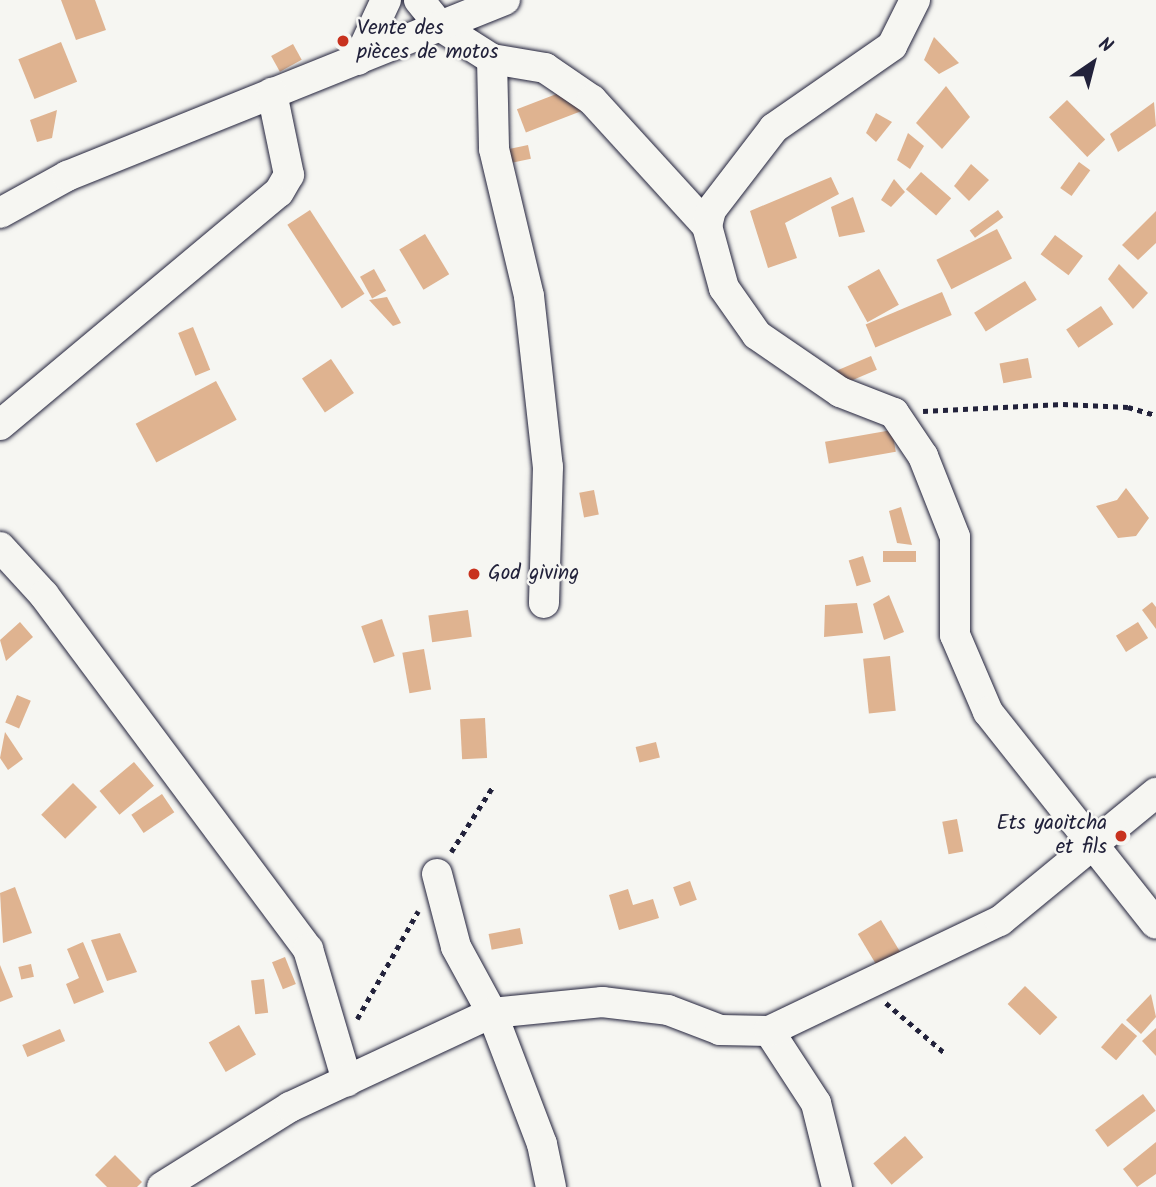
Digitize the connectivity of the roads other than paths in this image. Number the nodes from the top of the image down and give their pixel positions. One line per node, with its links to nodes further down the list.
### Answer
1 (386, 0): 7 (street)
2 (419, 0): 5 (street)
3 (505, 0): 5 (street)
4 (915, 0): 10 (street)
5 (440, 26): 6 (street); 7 (street)
6 (492, 59): 10 (street); 13 (street)
7 (358, 60): 8 (street)
8 (272, 93): 9 (street); 11 (street)
9 (0, 213)
10 (707, 226): 15 (street)
11 (0, 425)
12 (0, 547): 20 (street)
13 (544, 603)
14 (1156, 793): 15 (street)
15 (1093, 841): 17 (street); 19 (street)
16 (437, 874): 18 (street)
17 (1156, 924)
18 (492, 1013): 19 (street); 20 (street); 22 (street)
19 (769, 1031): 23 (street)
20 (347, 1081): 21 (street)
21 (162, 1187)
22 (551, 1187)
23 (837, 1187)

